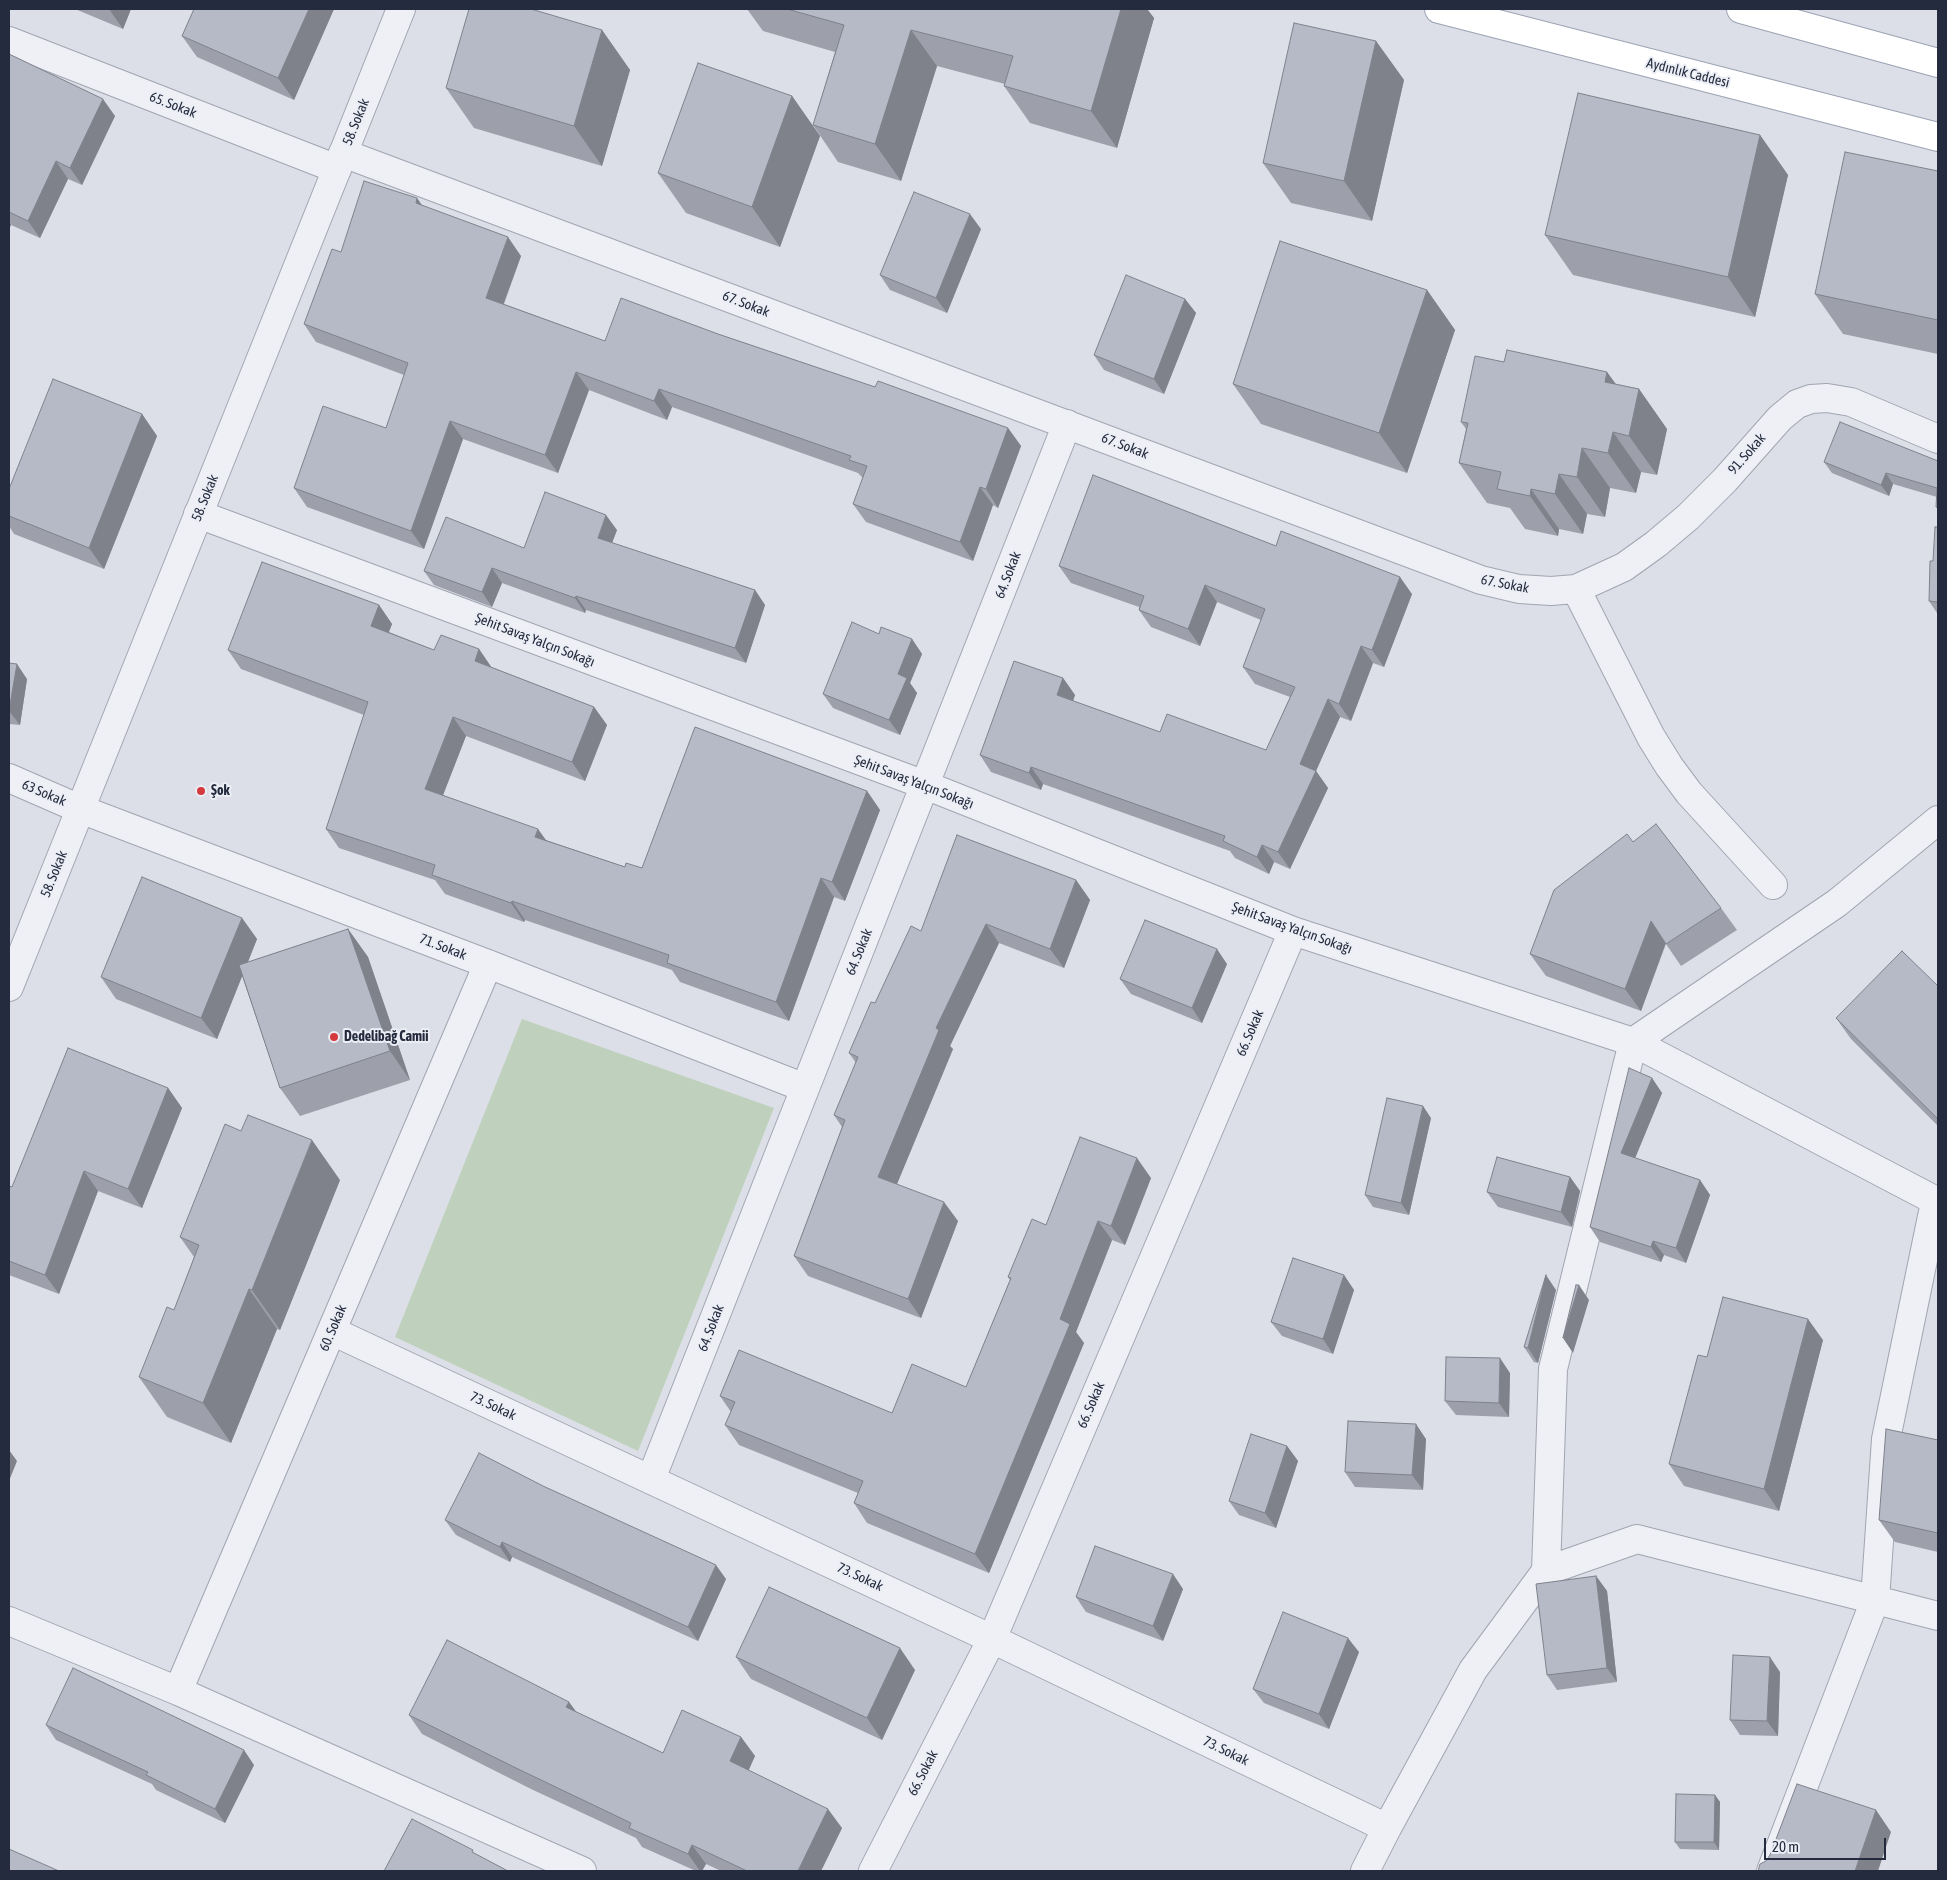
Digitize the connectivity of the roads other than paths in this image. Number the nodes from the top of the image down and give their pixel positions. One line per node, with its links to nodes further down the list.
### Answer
1 (401, 9): 7 (street, 58. Sokak)
2 (1439, 9): 6 (main road, Aydınlık Caddesi)
3 (1741, 9): 5 (main road)
4 (9, 41): 7 (street, 65. Sokak)
5 (1938, 62)
6 (1938, 137)
7 (340, 161): 8 (street, 67. Sokak); 10 (street, 58. Sokak)
8 (1067, 424): 11 (street, 67. Sokak); 13 (street, 64. Sokak)
9 (1938, 439): 11 (street, 91. Sokak)
10 (198, 514): 13 (street, Şehit Savaş Yalçın Sokağı); 14 (street, 58. Sokak)
11 (1576, 588): 16 (street)
12 (9, 778): 14 (street, 63 Sokak)
13 (925, 785): 17 (street, Şehit Savaş Yalçın Sokağı); 21 (street, 64. Sokak)
14 (80, 808): 18 (street, 71. Sokak); 19 (street, 58. Sokak)
15 (1938, 820): 20 (street)
16 (1773, 886)
17 (1293, 931): 20 (street, Şehit Savaş Yalçın Sokağı); 29 (street, 66. Sokak)
18 (488, 964): 21 (street, 71. Sokak); 23 (street, 60. Sokak)
19 (9, 987)
20 (1633, 1042): 22 (street, Şehit Savaş Yalçın Sokağı); 25 (street)
21 (805, 1088): 24 (street, 64. Sokak)
22 (1937, 1202): 26 (street)
23 (332, 1331): 24 (street, 73. Sokak); 30 (street, 60. Sokak)
24 (651, 1479): 29 (street, 73. Sokak)
25 (1546, 1571): 26 (street); 31 (street)
26 (1875, 1600): 27 (street); 35 (street)
27 (1938, 1616)
28 (9, 1621): 30 (street)
29 (992, 1639): 31 (street, 73. Sokak); 33 (street, 66. Sokak)
30 (178, 1691): 32 (street)
31 (1387, 1828): 34 (street)
32 (582, 1871)
33 (872, 1871)
34 (1366, 1871)
35 (1771, 1871)

